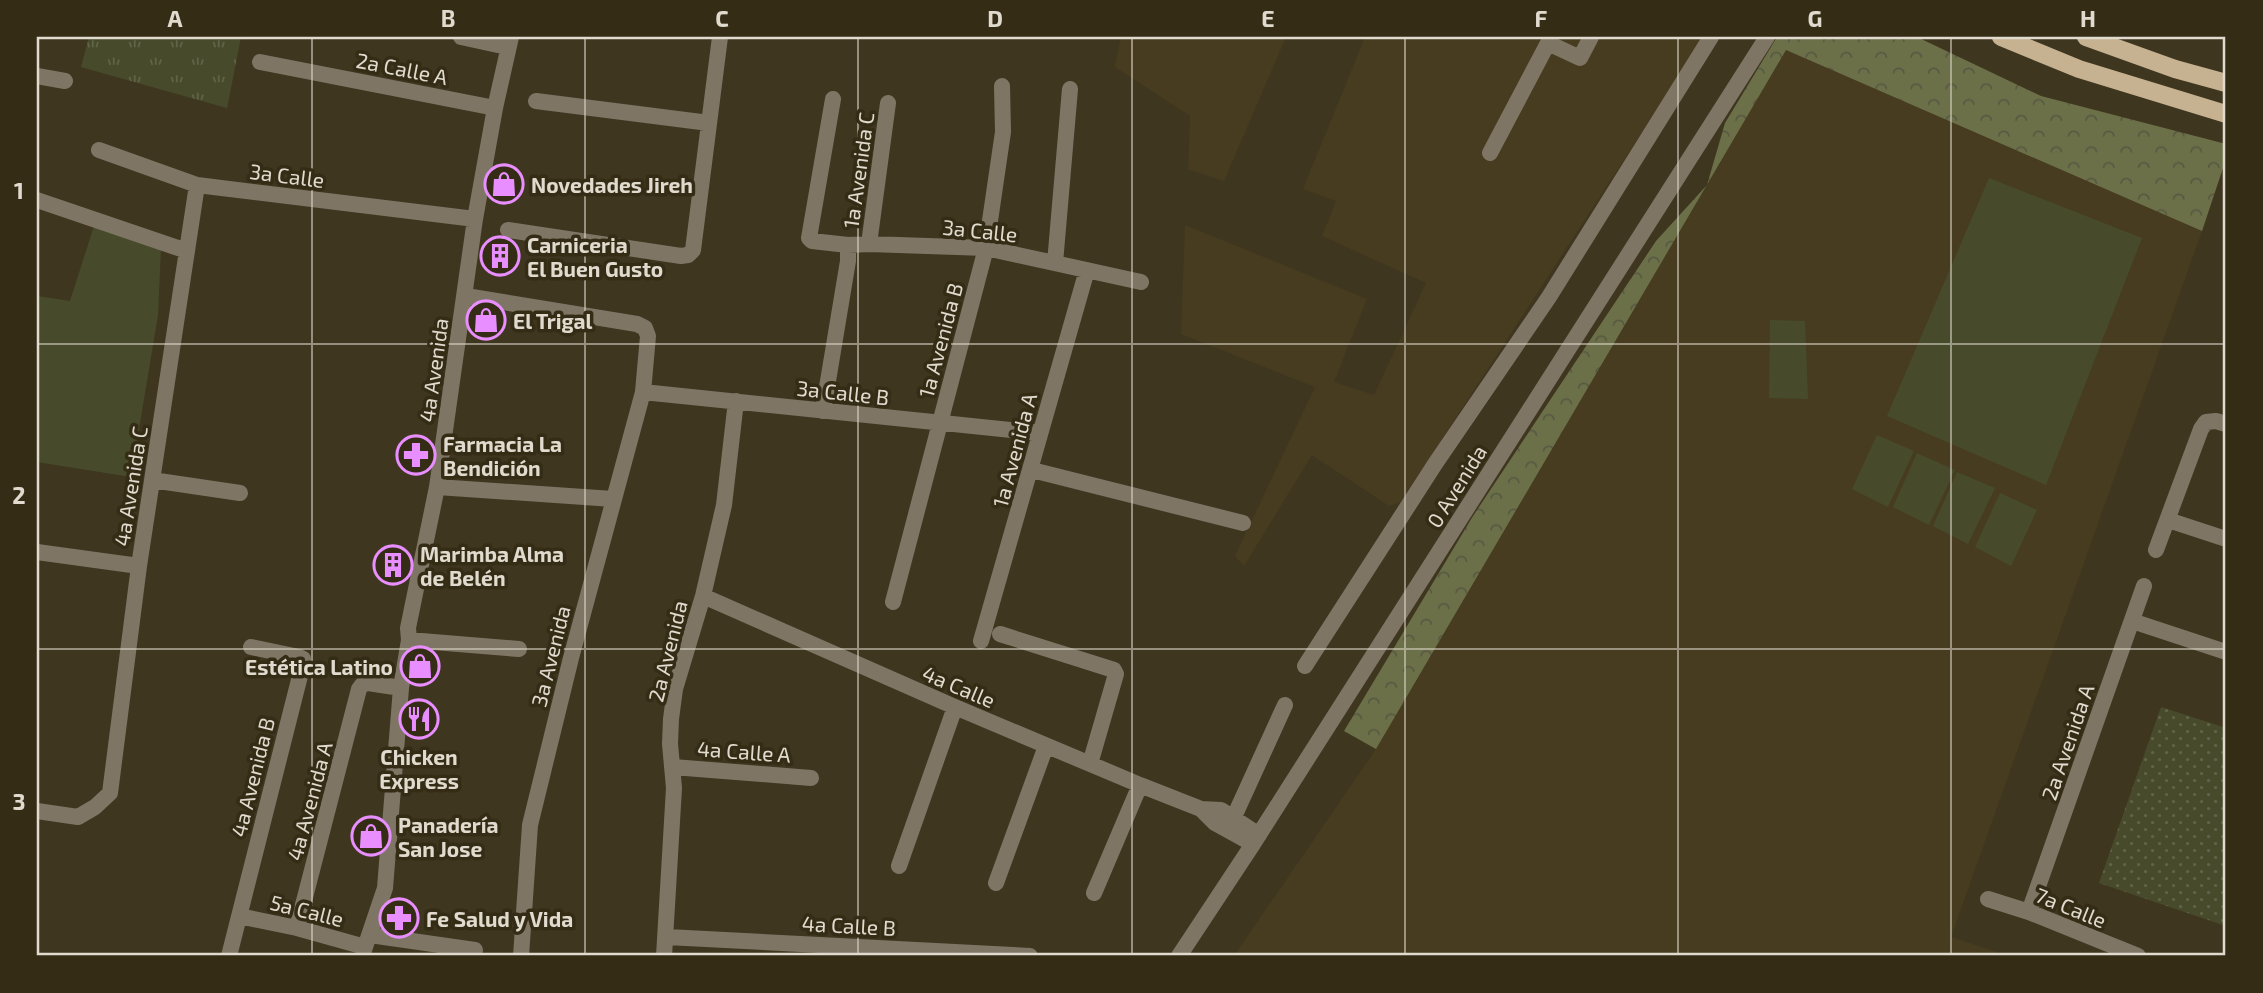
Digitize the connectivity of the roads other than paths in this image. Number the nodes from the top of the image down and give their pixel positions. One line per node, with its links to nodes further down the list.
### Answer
1 (461, 37): 8 (street)
2 (720, 37): 20 (street)
3 (1591, 37): 22 (street)
4 (1711, 37): 62 (street)
5 (1767, 37): 73 (street, 0 Avenida)
6 (2001, 37): 19 (main road)
7 (2085, 37): 12 (main road)
8 (509, 42): 18 (street, 4a Avenida)
9 (260, 62): 18 (street, 2a Calle A)
10 (37, 76): 11 (street)
11 (65, 81)
12 (2226, 83)
13 (1002, 86): 29 (street, 1a Avenida B)
14 (1070, 89): 31 (street)
15 (833, 99): 28 (street, 3a Calle)
16 (536, 101): 20 (street)
17 (888, 103): 27 (street, 1a Avenida C)
18 (495, 108): 25 (street, 4a Avenida)
19 (2226, 114)
20 (709, 124): 26 (street)
21 (99, 150): 23 (street, 3a Calle)
22 (1490, 153)
23 (197, 186): 25 (street, 3a Calle); 30 (street, 4a Avenida C)
24 (37, 200): 30 (street)
25 (475, 219): 34 (street, 4a Avenida)
26 (508, 230)
27 (869, 244): 28 (street, 3a Calle); 29 (street, 3a Calle)
28 (848, 245): 37 (street, 1a Avenida C)
29 (986, 248): 31 (street, 3a Calle); 38 (street, 1a Avenida B)
30 (187, 251): 42 (street, 4a Avenida C)
31 (1055, 263): 32 (street, 3a Calle)
32 (1087, 270): 33 (street, 3a Calle); 40 (street, 1a Avenida A)
33 (1140, 282)
34 (466, 296): 35 (street, 3a Avenida); 43 (street, 4a Avenida)
35 (643, 392): 36 (street, 3a Calle B); 45 (street, 3a Avenida)
36 (736, 401): 37 (street, 3a Calle B); 53 (street, 2a Avenida)
37 (823, 411): 38 (street, 3a Calle B)
38 (941, 423): 40 (street, 3a Calle B); 54 (street, 1a Avenida B)
39 (2226, 424): 46 (street)
40 (1039, 433): 41 (street, 1a Avenida A)
41 (1032, 470): 47 (street); 58 (street, 1a Avenida A)
42 (152, 480): 44 (street); 51 (street, 4a Avenida C)
43 (437, 487): 45 (street); 57 (street, 4a Avenida)
44 (240, 493)
45 (613, 499): 85 (street, 3a Avenida)
46 (2168, 520): 48 (street); 49 (street)
47 (1243, 523)
48 (2226, 539)
49 (2156, 550)
50 (37, 552): 51 (street)
51 (139, 566): 71 (street, 4a Avenida C)
52 (2144, 586): 55 (street, 2a Avenida A)
53 (703, 596): 65 (street, 4a Calle); 68 (street, 2a Avenida)
54 (893, 602)
55 (2132, 621): 61 (street); 78 (street, 2a Avenida A)
56 (1000, 634): 67 (street)
57 (409, 640): 60 (street); 63 (street, 4a Avenida)
58 (981, 641)
59 (251, 647): 79 (street, 4a Avenida B)
60 (519, 649)
61 (2226, 652)
62 (1305, 666)
63 (401, 688): 80 (street, 4a Avenida A); 82 (street, 4a Avenida)
64 (1285, 705): 72 (street)
65 (955, 707): 66 (street, 4a Calle); 74 (street)
66 (1046, 746): 67 (street, 4a Calle); 75 (street)
67 (1090, 764): 70 (street, 4a Calle)
68 (673, 767): 69 (street, 4a Calle A); 81 (street, 2a Avenida)
69 (811, 778)
70 (1140, 785): 72 (street, 4a Calle); 76 (street)
71 (37, 811)
72 (1231, 823): 73 (street, 4a Calle)
73 (1256, 839): 88 (street, 0 Avenida)
74 (899, 866)
75 (996, 883)
76 (1094, 893)
77 (1988, 899): 78 (street, 7a Calle)
78 (2029, 912): 89 (street, 7a Calle)
79 (239, 916): 80 (street, 5a Calle); 84 (street, 4a Avenida B)
80 (297, 928): 82 (street, 5a Calle)
81 (667, 937): 86 (street, 2a Avenida); 87 (street, 4a Calle B)
82 (366, 946): 83 (street, 5a Calle)
83 (475, 950)
84 (229, 956)
85 (521, 956)
86 (664, 956)
87 (1030, 956)
88 (1179, 956)
89 (2138, 956)

